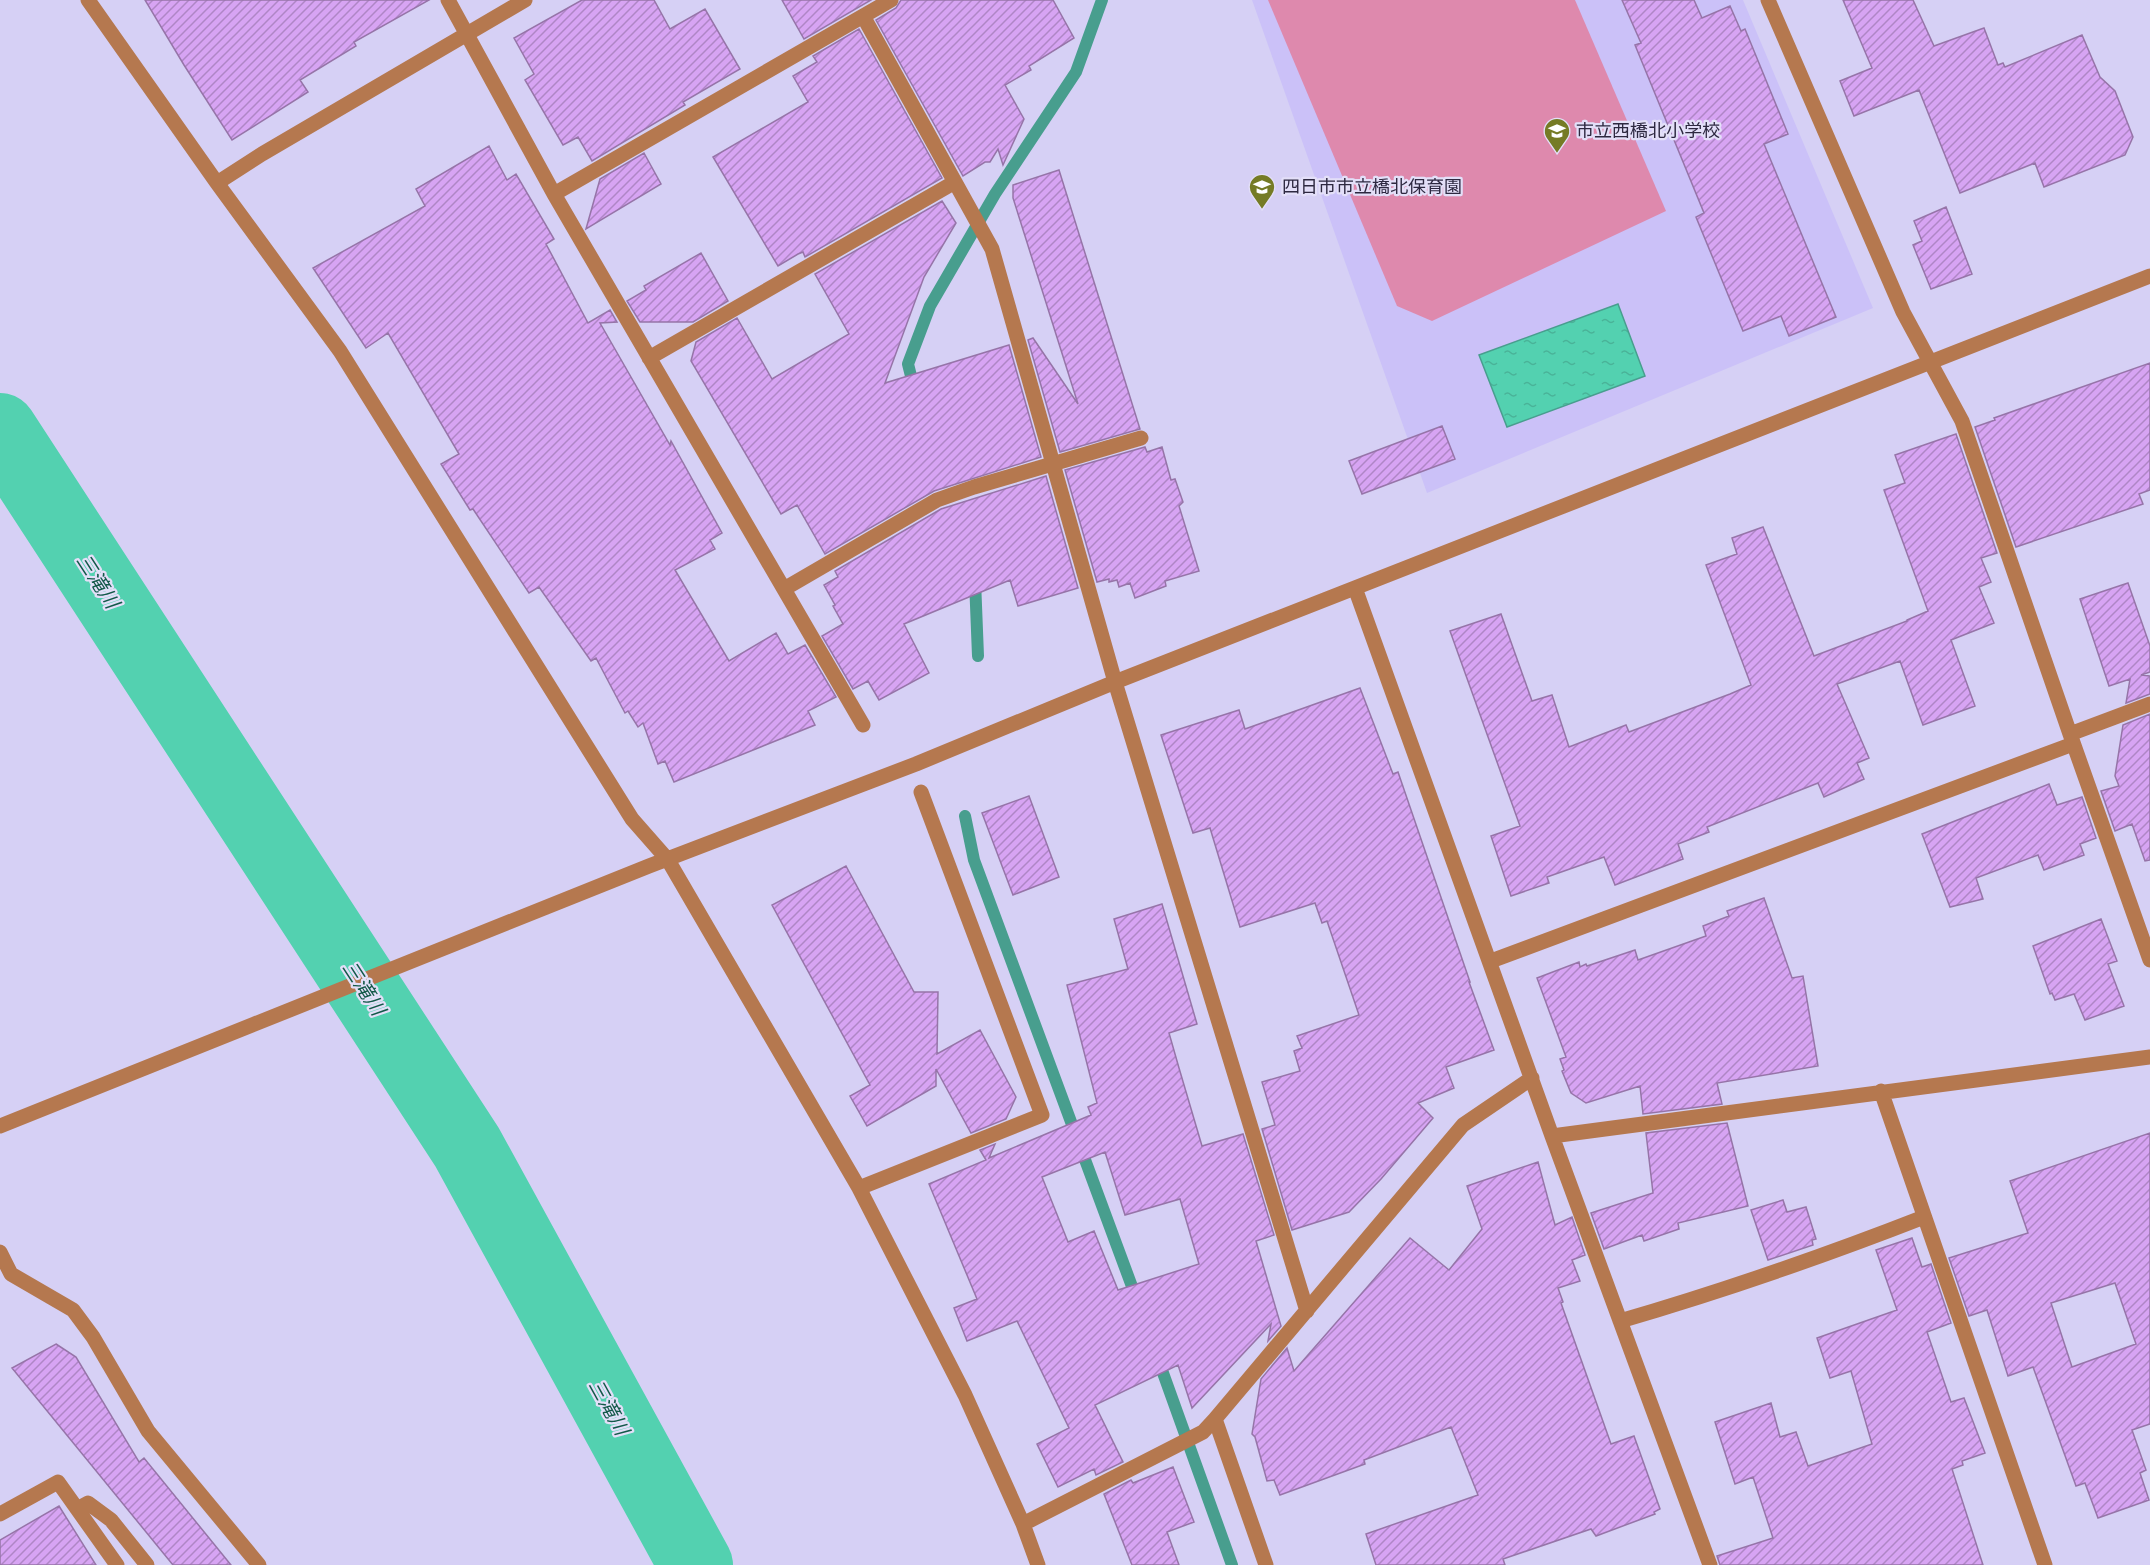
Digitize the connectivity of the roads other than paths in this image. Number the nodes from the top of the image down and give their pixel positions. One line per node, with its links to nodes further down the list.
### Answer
1 (88, 0): 9 (street)
2 (448, 0): 7 (street)
3 (525, 0): 7 (street)
4 (891, 0): 6 (street)
5 (1768, 0): 13 (street)
6 (863, 16): 8 (street); 10 (street)
7 (467, 34): 9 (street); 10 (street)
8 (955, 182): 12 (street); 15 (street)
9 (217, 183): 23 (street)
10 (554, 194): 12 (street)
11 (2150, 276): 13 (street)
12 (649, 358): 17 (street)
13 (1930, 362): 16 (street); 21 (street)
14 (1141, 438): 15 (street)
15 (1052, 465): 17 (street); 18 (street)
16 (1355, 588): 18 (street); 25 (street)
17 (784, 590): 20 (street)
18 (1115, 682): 23 (street); 34 (street)
19 (2150, 704): 21 (street)
20 (863, 725)
21 (2071, 739): 24 (street); 25 (street)
22 (921, 792): 31 (street)
23 (668, 860): 29 (street); 31 (street)
24 (2150, 960)
25 (1491, 961): 27 (street)
26 (2150, 1057): 28 (street)
27 (1532, 1078): 30 (street); 34 (street)
28 (1881, 1091): 30 (street); 32 (street)
29 (0, 1126)
30 (1552, 1136): 35 (street)
31 (860, 1188): 39 (street)
32 (1924, 1217): 35 (street); 46 (street)
33 (0, 1252): 42 (street)
34 (1307, 1311): 36 (street)
35 (1620, 1321): 45 (street)
36 (1215, 1419): 39 (street); 44 (street)
37 (77, 1509): 38 (street); 40 (street); 41 (street)
38 (0, 1514)
39 (1023, 1524): 43 (street)
40 (117, 1565)
41 (147, 1565)
42 (259, 1565)
43 (1038, 1565)
44 (1266, 1565)
45 (1710, 1565)
46 (2045, 1565)

